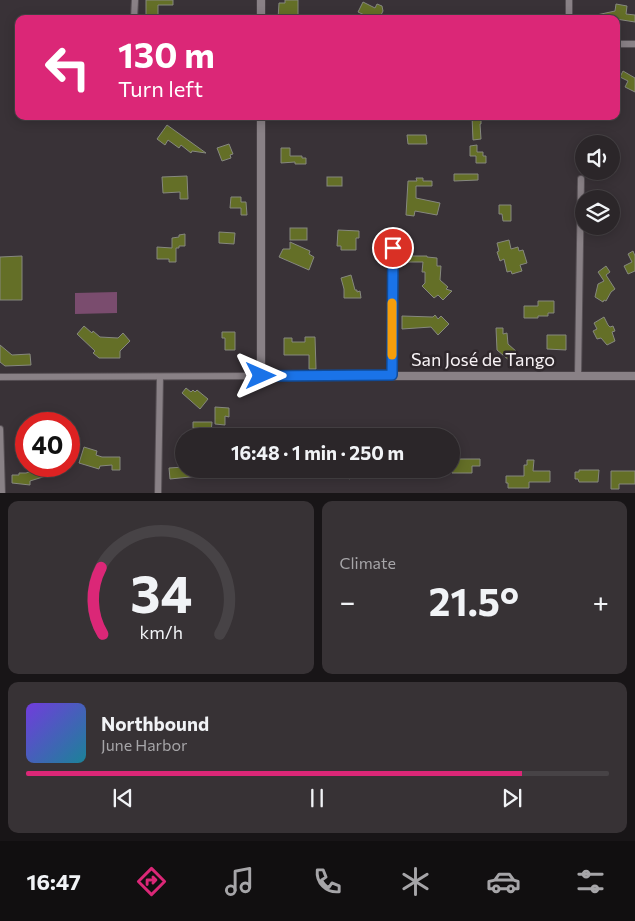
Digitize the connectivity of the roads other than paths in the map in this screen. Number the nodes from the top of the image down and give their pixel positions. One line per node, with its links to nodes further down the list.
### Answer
1 (135, 0): 4 (street)
2 (261, 0): 5 (street)
3 (569, 0): 6 (street)
4 (134, 15)
5 (261, 15)
6 (569, 15)
7 (620, 44): 8 (street)
8 (635, 44)
9 (261, 120): 15 (street)
10 (581, 180): 12 (street)
11 (393, 248): 13 (street)
12 (578, 374): 13 (street, San José de Tango); 16 (street, San José de Tango)
13 (392, 375): 15 (street, San José de Tango)
14 (160, 376): 15 (street); 17 (street); 20 (street)
15 (261, 376)
16 (635, 376)
17 (0, 377)
18 (0, 429): 19 (street)
19 (2, 493)
20 (158, 493)

